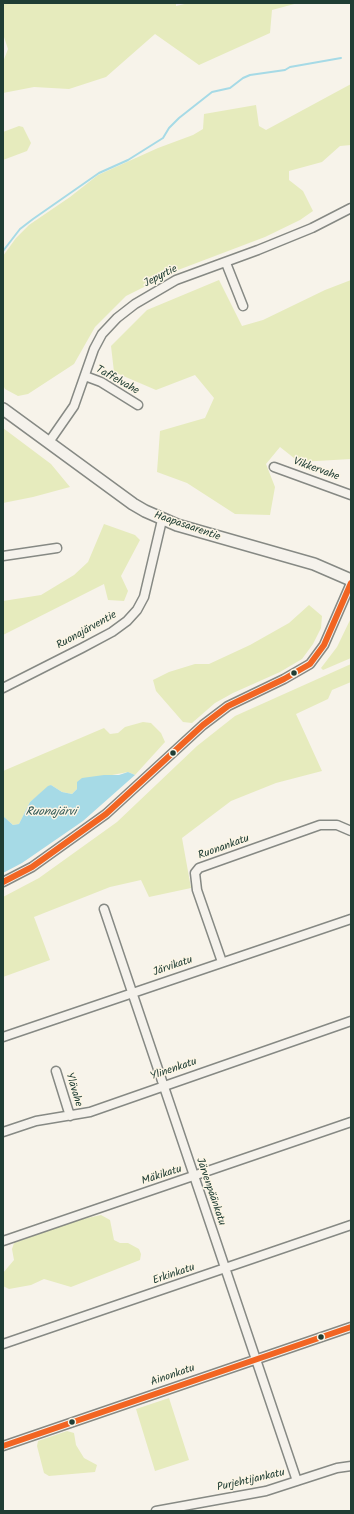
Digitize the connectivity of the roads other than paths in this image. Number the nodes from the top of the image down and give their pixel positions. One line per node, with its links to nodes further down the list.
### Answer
1 (351, 208): 2 (street, Jepyrtie)
2 (226, 262): 3 (street); 4 (street, Jepyrtie)
3 (243, 306)
4 (85, 376): 5 (street, Taffelvahe); 7 (street, Jepyrtie)
5 (138, 405)
6 (3, 409): 7 (main road, Haapasaarentie)
7 (49, 442): 10 (main road, Haapasaarentie)
8 (274, 467): 9 (street, Vikkervahe)
9 (351, 495)
10 (162, 520): 13 (main road, Haapasaarentie); 15 (street, Ruonajärventie)
11 (57, 548): 12 (street)
12 (3, 556)
13 (351, 580)
14 (351, 583): 17 (street)
15 (3, 688)
16 (351, 831): 20 (street, Ruonankatu)
17 (3, 882)
18 (104, 909): 21 (street, Järvenpäänkatu)
19 (351, 919): 20 (street, Järvikatu)
20 (222, 962): 21 (street, Järvikatu)
21 (131, 993): 23 (street, Järvikatu); 25 (street, Järvenpäänkatu)
22 (351, 1021): 25 (street, Ylinenkatu)
23 (3, 1037)
24 (56, 1072): 26 (street, Ylävahe)
25 (162, 1086): 26 (street, Ylinenkatu); 29 (street, Järvenpäänkatu)
26 (70, 1116): 28 (street, Ylinenkatu)
27 (351, 1122): 29 (street, Mäkikatu)
28 (3, 1132)
29 (194, 1177): 31 (street, Mäkikatu); 32 (street, Järvenpäänkatu)
30 (351, 1225): 32 (street, Erkinkatu)
31 (3, 1241)
32 (225, 1269): 34 (street, Erkinkatu); 35 (street, Järvenpäänkatu)
33 (351, 1326): 35 (street, Ainonkatu)
34 (3, 1344)
35 (257, 1359): 36 (street, Ainonkatu); 38 (street, Järvenpäänkatu)
36 (3, 1446)
37 (351, 1466): 38 (street, Purjehtijankatu)
38 (297, 1481): 39 (street, Purjehtijankatu)
39 (156, 1511)

